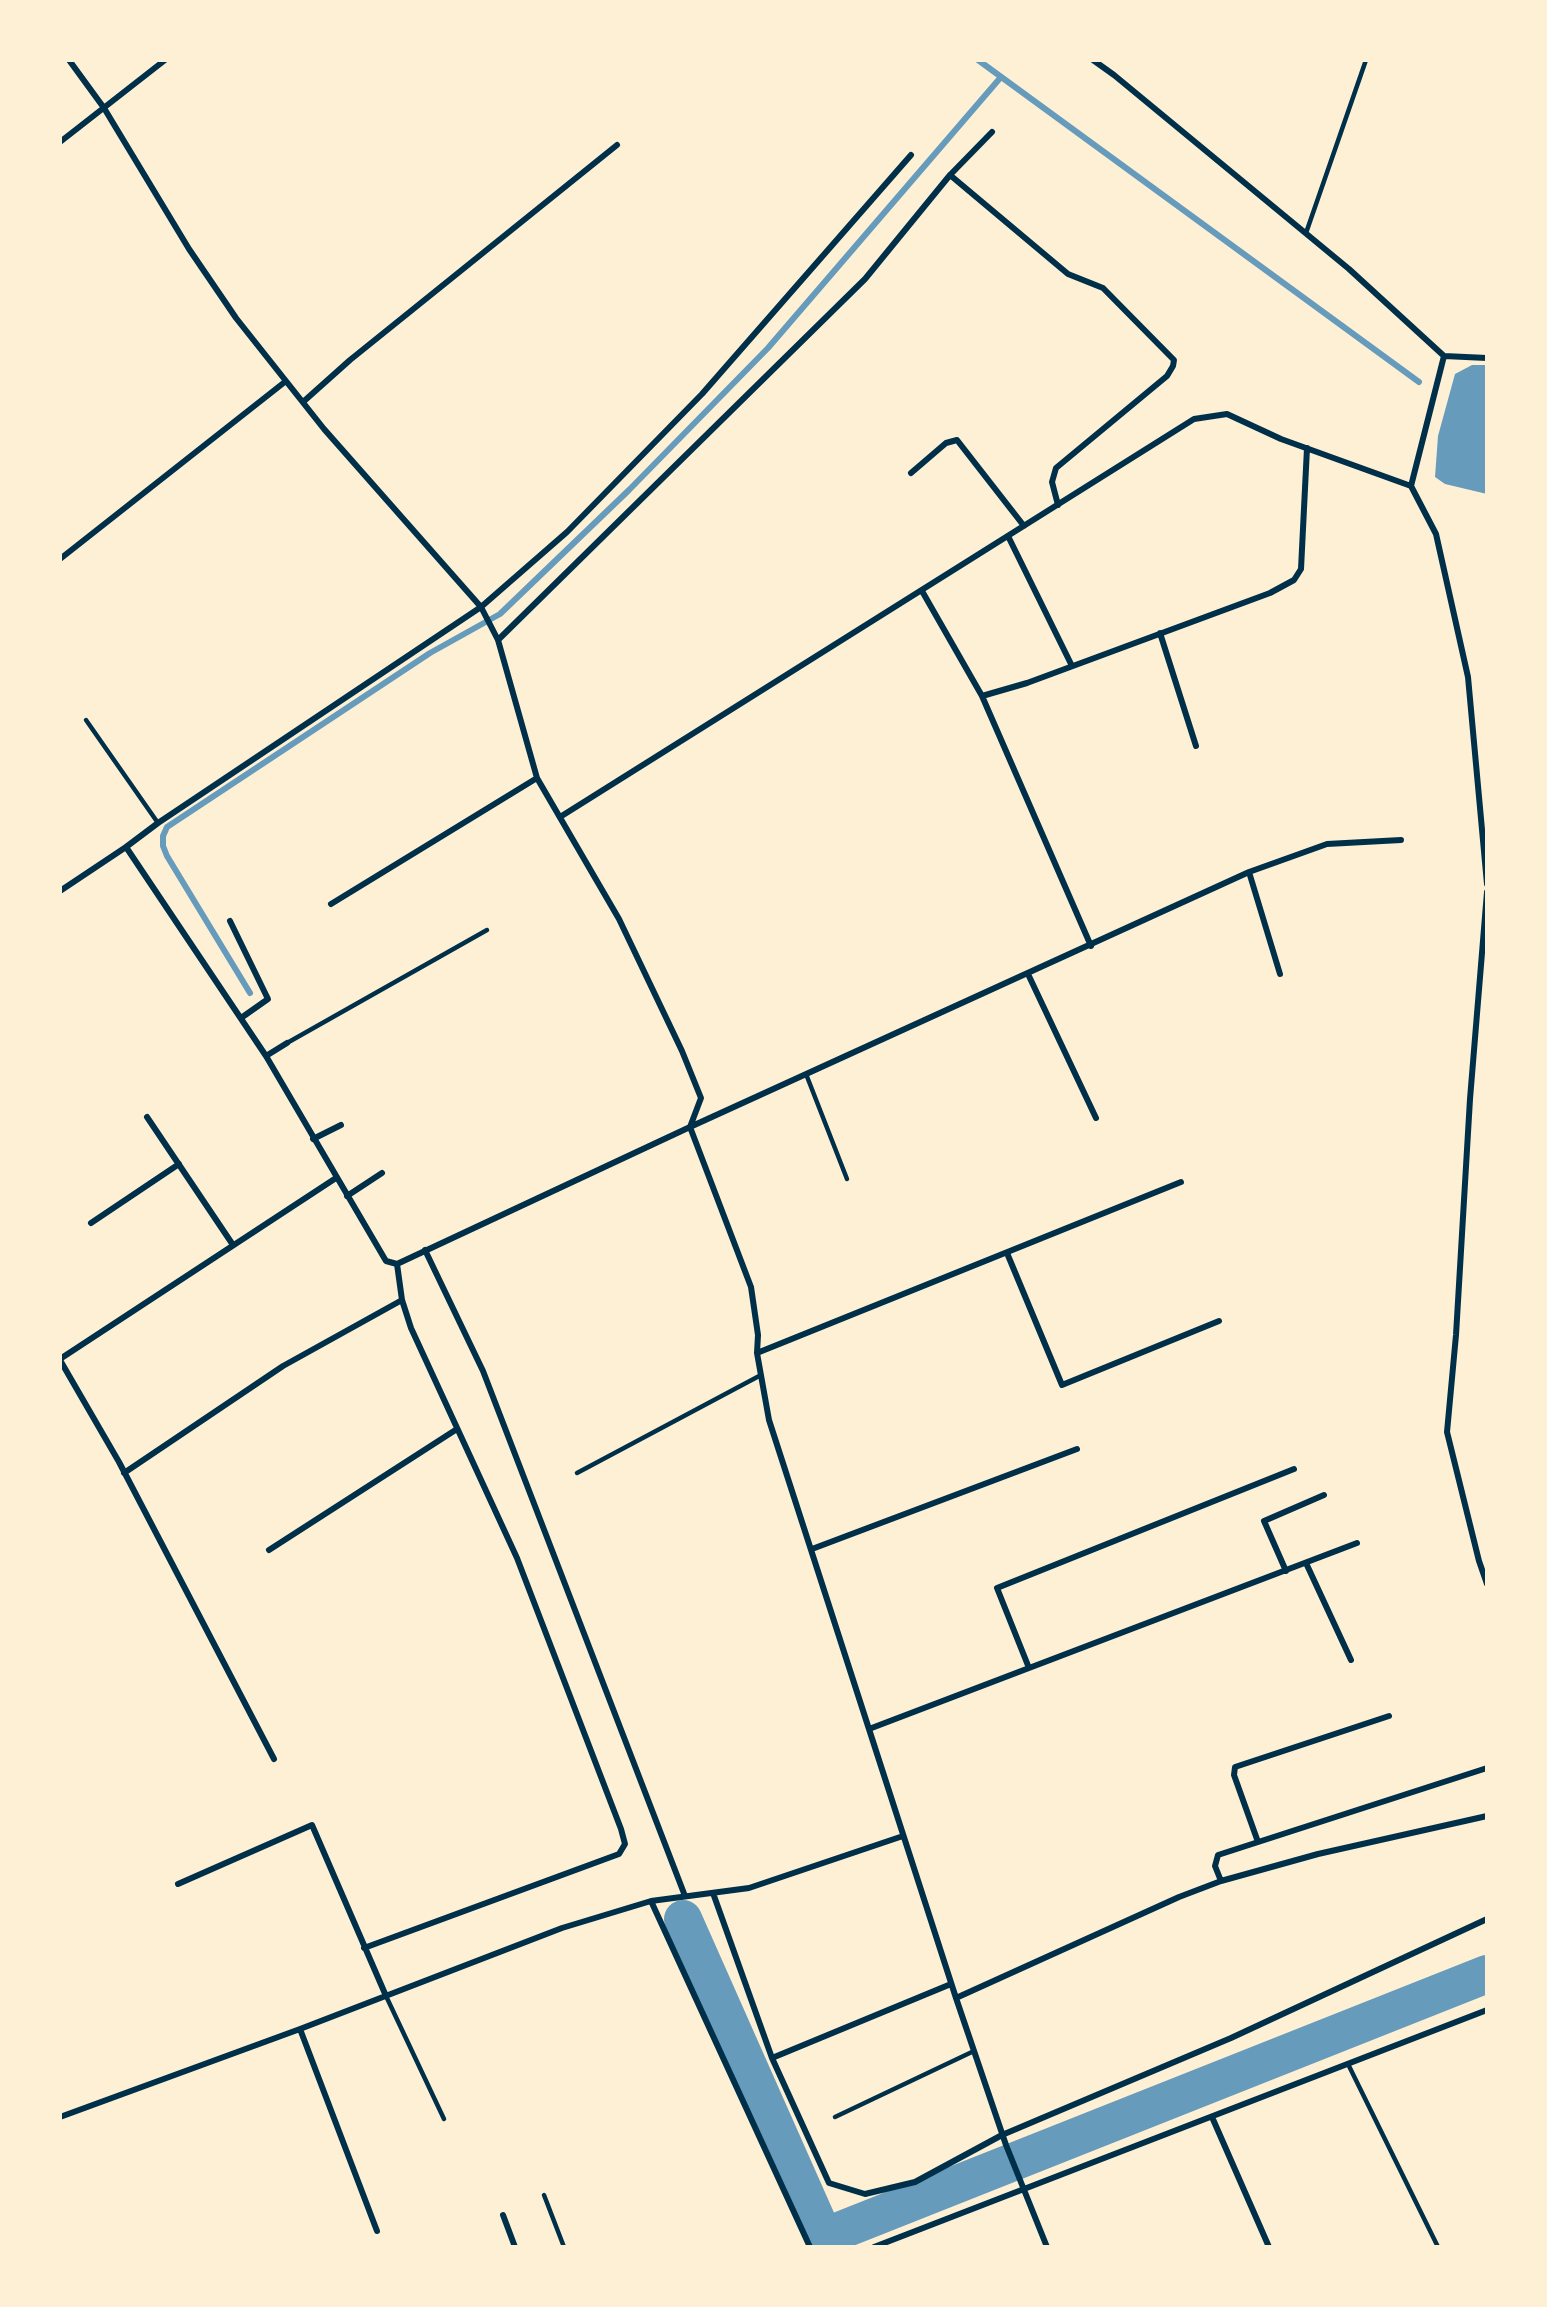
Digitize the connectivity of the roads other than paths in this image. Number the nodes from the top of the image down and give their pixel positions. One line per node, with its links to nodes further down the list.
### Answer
1 (69, 60): 5 (street)
2 (165, 60): 5 (street)
3 (1093, 60): 11 (street)
4 (1366, 60): 11 (lane)
5 (104, 108): 7 (street); 14 (street)
6 (992, 132): 10 (street)
7 (60, 142)
8 (617, 145): 15 (street)
9 (910, 155): 24 (street)
10 (950, 175): 19 (street); 26 (street)
11 (1306, 233): 12 (street)
12 (1444, 356): 13 (street); 18 (street)
13 (1487, 358)
14 (286, 381): 15 (street); 22 (street)
15 (303, 402): 24 (street)
16 (1307, 448): 18 (street); 19 (street); 25 (street)
17 (911, 473): 20 (street)
18 (1411, 486): 37 (street)
19 (1058, 505): 20 (street)
20 (1024, 526): 21 (street)
21 (1008, 536): 23 (street); 27 (street)
22 (60, 559)
23 (922, 591): 28 (street); 32 (street)
24 (481, 607): 26 (street); 33 (street)
25 (1160, 633): 27 (street); 30 (street)
26 (498, 639): 31 (street)
27 (1072, 666): 28 (street)
28 (982, 696): 43 (street)
29 (86, 720): 33 (lane)
30 (1196, 746)
31 (537, 778): 32 (street); 40 (street)
32 (560, 817): 53 (street)
33 (158, 823): 35 (street)
34 (1401, 840): 36 (street)
35 (126, 847): 38 (street); 46 (street)
36 (1249, 872): 43 (street); 45 (street)
37 (1487, 884)
38 (60, 891)
39 (1487, 892): 82 (street)
40 (331, 904)
41 (230, 921): 46 (street)
42 (487, 930): 47 (lane)
43 (1091, 946): 44 (street)
44 (1028, 974): 49 (street); 51 (street)
45 (1280, 974)
46 (241, 1018): 48 (street)
47 (287, 1043): 48 (street)
48 (266, 1056): 54 (street)
49 (806, 1074): 53 (street); 58 (lane)
50 (147, 1117): 55 (street)
51 (1096, 1118)
52 (341, 1125): 54 (street)
53 (690, 1127): 63 (street); 68 (street)
54 (313, 1139): 57 (street)
55 (179, 1164): 61 (street); 62 (street)
56 (382, 1173): 60 (street)
57 (336, 1178): 60 (street); 62 (street)
58 (847, 1179)
59 (1181, 1182): 64 (street)
60 (347, 1196): 65 (street)
61 (91, 1223)
62 (233, 1245): 69 (street)
63 (425, 1250): 65 (street); 95 (street)
64 (1007, 1253): 67 (street); 68 (street)
65 (397, 1264): 66 (street)
66 (402, 1300): 71 (street); 74 (street)
67 (1219, 1321)
68 (757, 1353): 70 (street)
69 (60, 1359): 74 (street)
70 (761, 1375): 75 (lane); 78 (street)
71 (457, 1429): 79 (street); 98 (street)
72 (1077, 1449): 78 (street)
73 (1294, 1468): 84 (street)
74 (124, 1473): 87 (street)
75 (577, 1473)
76 (1324, 1495): 81 (street)
77 (1358, 1544): 80 (street)
78 (812, 1549): 86 (street)
79 (269, 1550)
80 (1306, 1563): 81 (street); 83 (street)
81 (1286, 1571): 84 (street)
82 (1487, 1584)
83 (1351, 1660)
84 (1029, 1668): 86 (street)
85 (1389, 1716): 91 (street)
86 (869, 1729): 90 (street)
87 (274, 1759)
88 (1487, 1768): 91 (street)
89 (1487, 1815): 92 (street)
90 (903, 1836): 94 (street); 99 (street)
91 (1258, 1842): 92 (street)
92 (1221, 1881): 101 (street)
93 (178, 1884): 98 (street)
94 (713, 1893): 95 (street); 105 (street)
95 (685, 1896): 96 (street)
96 (651, 1901): 100 (street); 118 (street)
97 (1487, 1919): 111 (street)
98 (364, 1948): 100 (street)
99 (951, 1984): 101 (street); 105 (street)
100 (386, 1996): 103 (street); 110 (lane)
101 (956, 1998): 104 (street)
102 (1487, 2010): 106 (street)
103 (300, 2029): 108 (street); 115 (street)
104 (974, 2051): 109 (lane); 111 (street)
105 (772, 2058): 111 (street)
106 (1348, 2064): 107 (street); 122 (lane)
107 (1212, 2116): 112 (street); 121 (street)
108 (60, 2117)
109 (835, 2117)
110 (444, 2119)
111 (1002, 2134): 112 (street)
112 (1023, 2190): 119 (street); 120 (street)
113 (544, 2195): 117 (lane)
114 (503, 2215): 116 (street)
115 (377, 2231)
116 (515, 2247)
117 (564, 2247)
118 (810, 2247)
119 (874, 2247)
120 (1047, 2247)
121 (1269, 2247)
122 (1438, 2247)

